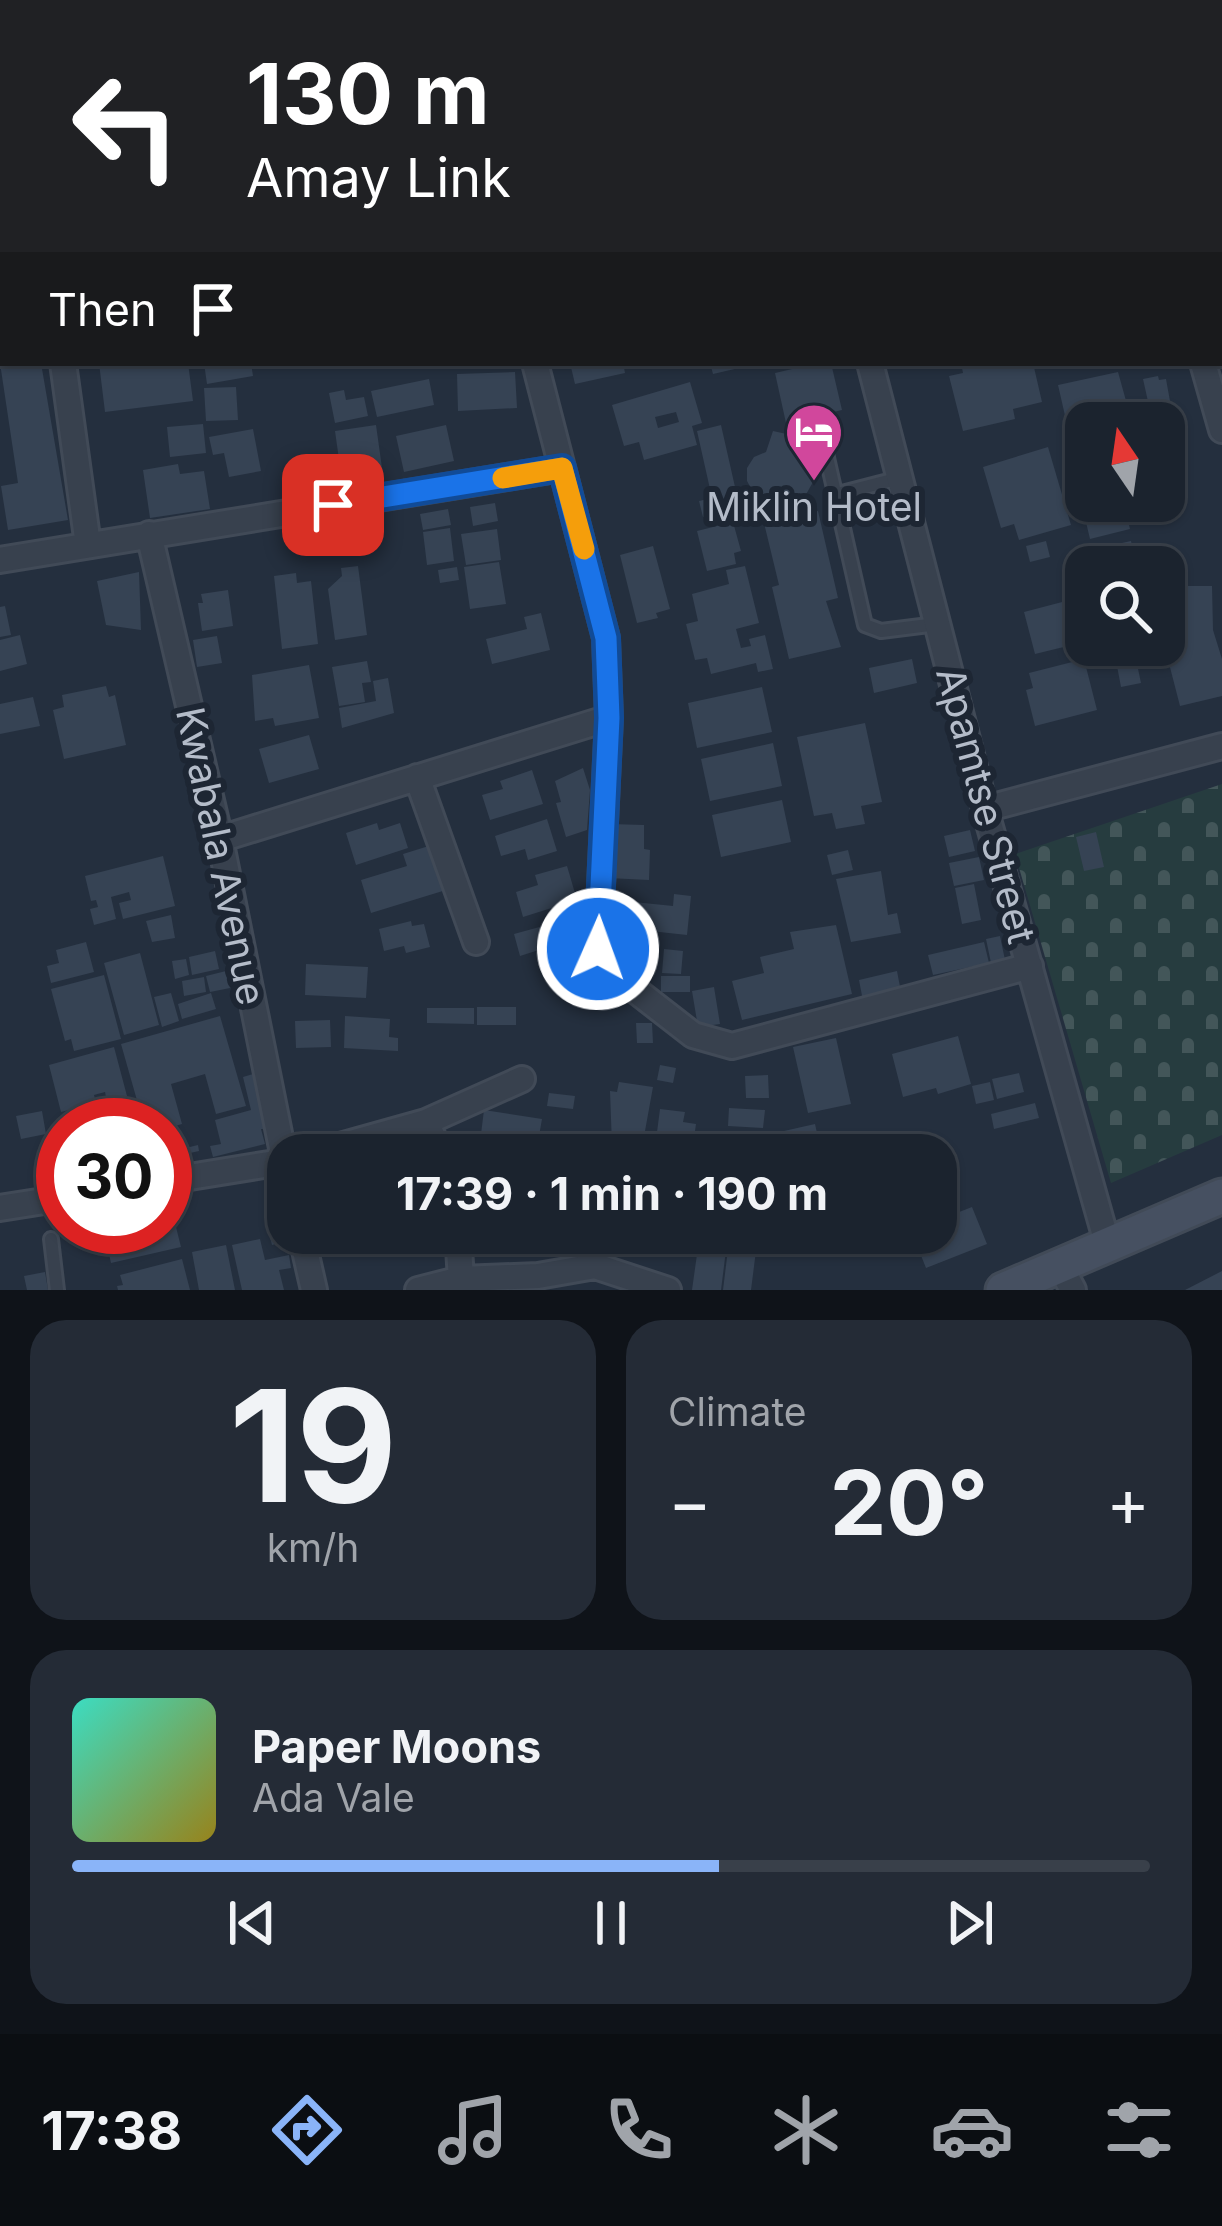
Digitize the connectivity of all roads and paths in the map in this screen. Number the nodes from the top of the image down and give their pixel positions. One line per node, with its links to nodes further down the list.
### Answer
1 (63, 366): 11 (street)
2 (536, 366): 7 (street)
3 (871, 366): 8 (street, Apamtse Street)
4 (1205, 366): 5 (street)
5 (1222, 430)
6 (823, 440): 9 (lane)
7 (562, 468): 10 (street); 14 (street)
8 (900, 478): 9 (lane); 13 (street, Apamtse Street)
9 (835, 495): 13 (lane)
10 (149, 535): 11 (street); 18 (street, Kwabala Avenue)
11 (88, 545): 12 (street)
12 (0, 560)
13 (938, 624): 17 (street, Apamtse Street)
14 (609, 718): 16 (street); 20 (street)
15 (1222, 746): 17 (street)
16 (417, 778): 18 (street); 19 (street)
17 (985, 809): 20 (street, Apamtse Street)
18 (220, 839): 23 (street, Kwabala Avenue)
19 (476, 942)
20 (1030, 966): 31 (street, Apamtse Street)
21 (522, 1079): 22 (street)
22 (426, 1122): 24 (street); 25 (street)
23 (285, 1134)
24 (388, 1134)
25 (431, 1134)
26 (267, 1167): 27 (street)
27 (192, 1177)
28 (1222, 1196): 31 (main road)
29 (36, 1202): 30 (street)
30 (0, 1208)
31 (1108, 1246): 35 (main road)
32 (53, 1254): 37 (lane)
33 (306, 1254): 38 (street)
34 (459, 1254): 36 (street)
35 (1066, 1278): 41 (main road)
36 (461, 1280): 39 (street); 40 (street)
37 (57, 1290)
38 (314, 1290)
39 (418, 1290)
40 (668, 1290)
41 (1003, 1290)

